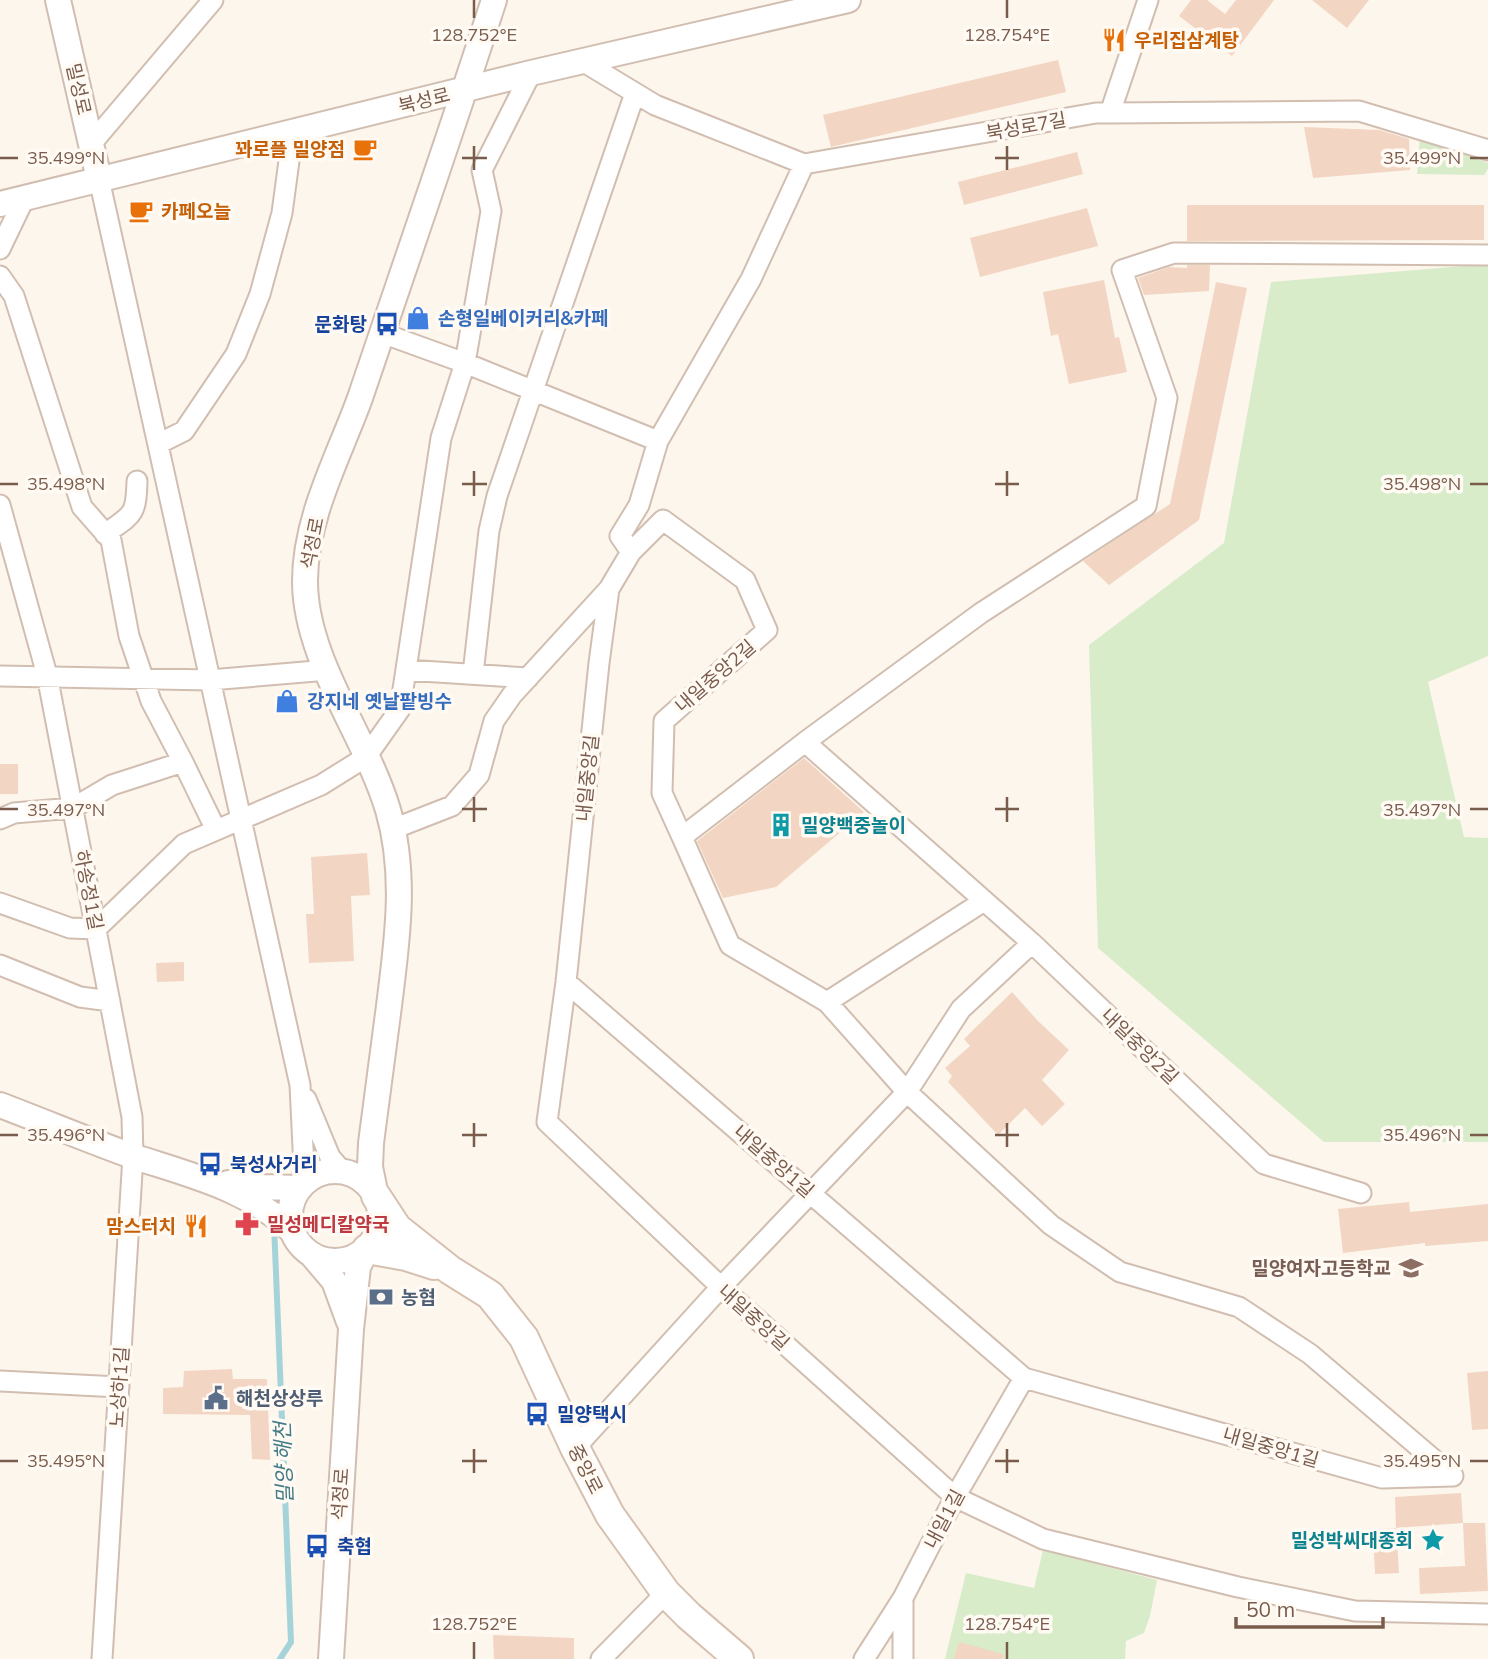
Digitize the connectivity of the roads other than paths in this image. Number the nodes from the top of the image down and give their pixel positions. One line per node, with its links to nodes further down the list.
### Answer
1 (58, 0): 12 (street, 밀성로)
2 (213, 0): 12 (street)
3 (494, 0): 8 (street, 석정로)
4 (848, 0): 6 (street, 북성로)
5 (1148, 0): 10 (street)
6 (584, 62): 7 (street, 북성로); 9 (street)
7 (531, 73): 8 (street, 북성로); 22 (street)
8 (465, 90): 11 (street, 북성로); 21 (street, 석정로)
9 (635, 93): 14 (street); 23 (street)
10 (1110, 113): 13 (street, 북성로7길); 14 (street, 북성로7길)
11 (293, 131): 15 (street, 북성로); 25 (street)
12 (91, 144): 15 (street, 밀성로)
13 (1488, 150)
14 (804, 164): 24 (street)
15 (99, 178): 16 (street, 북성로); 25 (street)
16 (25, 197): 17 (street, 북성로); 18 (street)
17 (0, 204)
18 (0, 250)
19 (1488, 255): 39 (street)
20 (0, 276): 28 (street)
21 (382, 333): 22 (street); 31 (street, 석정로)
22 (465, 363): 23 (street); 32 (street)
23 (534, 391): 24 (street); 33 (street)
24 (658, 441): 29 (street)
25 (158, 444): 38 (street)
26 (137, 481): 28 (street)
27 (0, 505): 34 (street, 하송정1길)
28 (105, 534): 36 (street)
29 (631, 552): 30 (street, 내일중앙2길); 47 (street, 내일중앙2길)
30 (609, 589): 37 (street); 53 (street, 내일중앙길)
31 (328, 670): 38 (street); 40 (street, 석정로)
32 (406, 670): 33 (street); 40 (street)
33 (472, 674): 37 (street)
34 (47, 675): 35 (street); 36 (street); 42 (street, 하송정1길)
35 (0, 676)
36 (144, 678): 38 (street); 41 (street)
37 (528, 678): 45 (street)
38 (211, 680): 44 (street)
39 (805, 742): 47 (street); 48 (street, 내일중앙2길)
40 (366, 757): 44 (street); 45 (street, 석정로)
41 (183, 762): 42 (street); 46 (street)
42 (72, 808): 43 (street); 50 (street, 하송정1길)
43 (0, 819)
44 (241, 819): 46 (street); 56 (street)
45 (393, 829): 58 (street, 석정로)
46 (216, 830): 50 (street)
47 (682, 837): 55 (street, 내일중앙2길)
48 (984, 901): 51 (street, 내일중앙2길); 55 (street)
49 (0, 903): 50 (street)
50 (96, 929): 54 (street, 하송정1길)
51 (1032, 943): 57 (street); 65 (street, 내일중앙2길)
52 (0, 965): 54 (street)
53 (566, 982): 64 (street, 내일중앙1길); 71 (street, 내일중앙길)
54 (110, 1001): 60 (street, 하송정1길)
55 (827, 1002): 57 (street, 내일중앙2길)
56 (300, 1085): 61 (street); 63 (street)
57 (907, 1092): 64 (street); 73 (street, 내일중앙1길)
58 (377, 1096): 61 (street); 66 (street, 석정로)
59 (0, 1106): 60 (street)
60 (133, 1156): 62 (street); 75 (street, 노상하1길)
61 (342, 1171): 63 (street); 66 (street)
62 (210, 1181): 63 (street); 67 (street)
63 (300, 1188): 67 (street)
64 (811, 1192): 71 (street); 73 (street, 내일중앙1길)
65 (1361, 1193)
66 (376, 1196): 68 (street); 70 (main road)
67 (292, 1231): 69 (street)
68 (367, 1249): 69 (street); 70 (main road); 72 (street, 석정로)
69 (312, 1255): 72 (street)
70 (450, 1270): 76 (main road, 중앙로)
71 (721, 1287): 76 (street); 77 (street, 내일중앙길)
72 (351, 1329): 82 (street, 석정로)
73 (1024, 1378): 77 (street, 내일1길)
74 (0, 1381): 75 (street)
75 (119, 1387): 81 (street, 노상하1길)
76 (575, 1448): 78 (main road, 중앙로)
77 (956, 1497): 79 (street, 내일1길); 80 (street, 내일중앙길)
78 (666, 1593): 83 (street); 84 (main road, 중앙로)
79 (903, 1598): 85 (street, 내일1길); 86 (street)
80 (1488, 1614)
81 (102, 1659)
82 (331, 1659)
83 (601, 1659)
84 (739, 1659)
85 (864, 1659)
86 (903, 1659)

